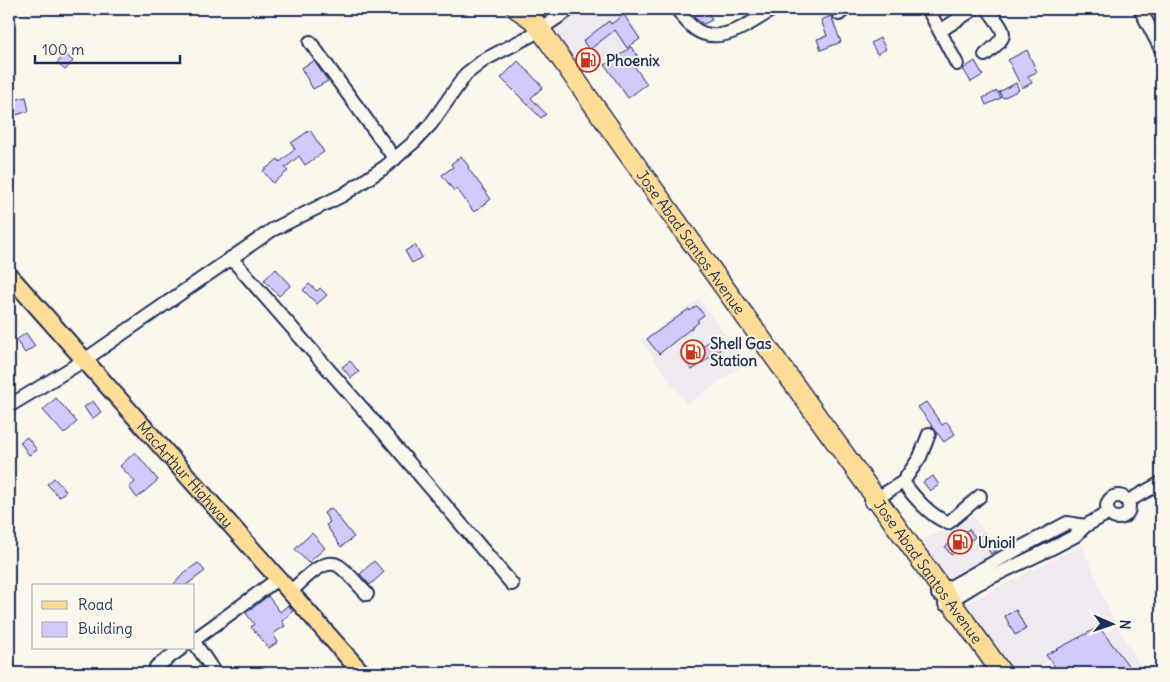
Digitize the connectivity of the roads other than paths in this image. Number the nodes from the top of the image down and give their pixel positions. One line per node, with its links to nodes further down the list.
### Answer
1 (517, 9): 10 (highway, Jose Abad Santos Avenue)
2 (570, 9): 10 (street)
3 (677, 9): 4 (street)
4 (773, 9)
5 (928, 9): 9 (street)
6 (974, 9): 9 (street)
7 (988, 9): 13 (street)
8 (1140, 9): 12 (street)
9 (940, 31): 14 (street)
10 (535, 32): 15 (street); 24 (highway, Jose Abad Santos Avenue)
11 (310, 42): 15 (street)
12 (1161, 49)
13 (985, 55)
14 (957, 64)
15 (395, 159): 16 (street)
16 (231, 258): 18 (street); 32 (street)
17 (9, 275): 18 (main road, MacArthur Highway)
18 (83, 360): 19 (street); 31 (main road, MacArthur Highway)
19 (9, 406)
20 (929, 434): 21 (street)
21 (903, 482): 23 (street); 24 (street)
22 (1161, 483): 25 (street)
23 (980, 496)
24 (873, 500): 35 (highway, Jose Abad Santos Avenue)
25 (1085, 526): 26 (street); 27 (street)
26 (1042, 537): 27 (street); 28 (street)
27 (1052, 548): 29 (street)
28 (1016, 550): 29 (street); 30 (street)
29 (1024, 562): 30 (street)
30 (986, 574): 35 (street)
31 (279, 578): 33 (main road, MacArthur Highway); 36 (street)
32 (512, 584)
33 (290, 592): 34 (street); 41 (main road, MacArthur Highway)
34 (367, 594)
35 (943, 598): 42 (highway, Jose Abad Santos Avenue); 43 (highway, Jose Abad Santos Avenue)
36 (195, 640)
37 (195, 643): 40 (street)
38 (179, 650): 39 (street)
39 (156, 667)
40 (215, 673)
41 (362, 673)
42 (991, 673)
43 (1002, 673)

